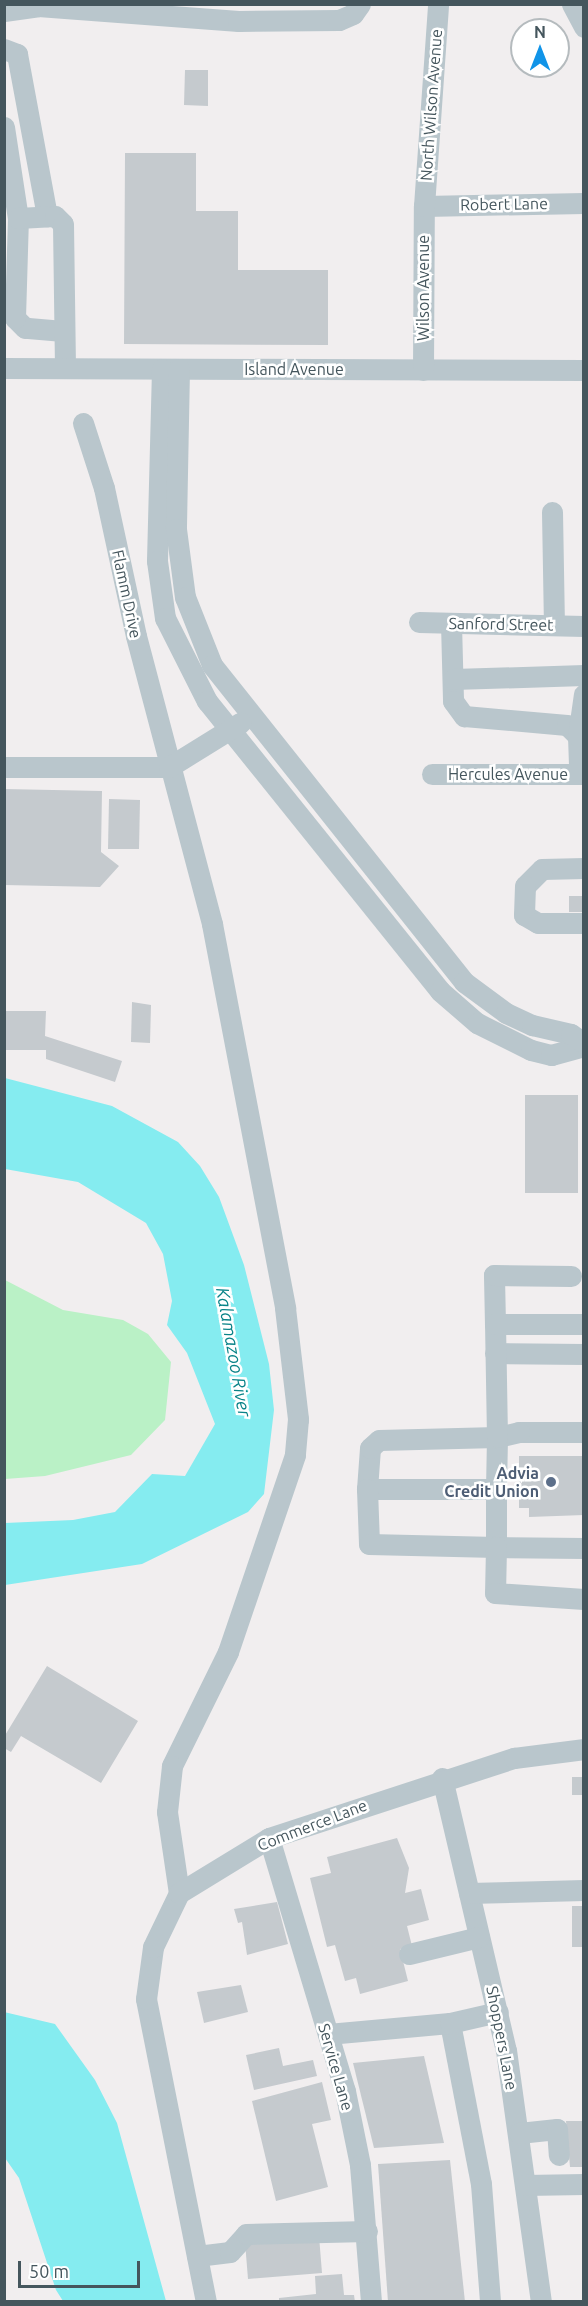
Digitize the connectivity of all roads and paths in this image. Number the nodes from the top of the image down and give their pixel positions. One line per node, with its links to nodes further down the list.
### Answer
1 (360, 4): 4 (street)
2 (438, 4): 9 (street, North Wilson Avenue)
3 (572, 4): 5 (street)
4 (4, 11)
5 (584, 27)
6 (5, 48): 10 (street)
7 (4, 127): 11 (street)
8 (584, 203): 9 (street, Robert Lane)
9 (424, 206): 16 (street, Wilson Avenue)
10 (47, 216): 11 (street); 12 (street)
11 (18, 218): 12 (street)
12 (63, 331): 14 (street)
13 (4, 368): 14 (street, Island Avenue)
14 (65, 368): 15 (street, Island Avenue)
15 (171, 369): 16 (street, Island Avenue); 27 (street); 28 (street)
16 (423, 370): 17 (street, Island Avenue)
17 (584, 370)
18 (83, 423): 31 (street, Flamm Drive)
19 (552, 512): 22 (street)
20 (419, 622): 21 (street, Sanford Street)
21 (451, 623): 22 (street, Sanford Street); 25 (street)
22 (554, 625): 23 (street, Sanford Street)
23 (584, 626)
24 (584, 675): 25 (street)
25 (453, 679): 29 (street)
26 (584, 694): 29 (street)
27 (251, 715): 28 (street); 36 (street)
28 (230, 729): 31 (street); 36 (street)
29 (578, 736): 33 (street)
30 (4, 767): 31 (street)
31 (169, 767): 53 (street, Flamm Drive)
32 (432, 774): 33 (street, Hercules Avenue)
33 (581, 774)
34 (584, 868): 35 (street)
35 (584, 923)
36 (584, 1044)
37 (571, 1276): 38 (street)
38 (495, 1324): 39 (street); 40 (street)
39 (584, 1324)
40 (495, 1353): 41 (street); 43 (street)
41 (584, 1354)
42 (584, 1432): 43 (street)
43 (497, 1437): 44 (street); 45 (street)
44 (496, 1489): 45 (street); 46 (street)
45 (367, 1490): 46 (street)
46 (496, 1547): 47 (street); 48 (street)
47 (584, 1548)
48 (584, 1599)
49 (584, 1749): 50 (street, Commerce Lane)
50 (442, 1778): 51 (street, Commerce Lane); 54 (street, Shoppers Lane)
51 (269, 1838): 53 (street, Commerce Lane); 59 (street, Service Lane)
52 (584, 1890): 54 (street)
53 (179, 1893): 65 (street)
54 (469, 1893): 55 (street, Shoppers Lane)
55 (480, 1937): 56 (street); 57 (street, Shoppers Lane)
56 (410, 1954)
57 (498, 2012): 58 (street); 60 (street, Shoppers Lane)
58 (450, 2023): 59 (street); 68 (street)
59 (328, 2034): 64 (street, Service Lane)
60 (519, 2133): 61 (street); 62 (street, Shoppers Lane)
61 (559, 2155)
62 (525, 2184): 63 (street); 69 (street, Shoppers Lane)
63 (584, 2184)
64 (367, 2231): 65 (street); 67 (street, Service Lane)
65 (197, 2256): 66 (street)
66 (206, 2301)
67 (371, 2301)
68 (490, 2301)
69 (541, 2301)

